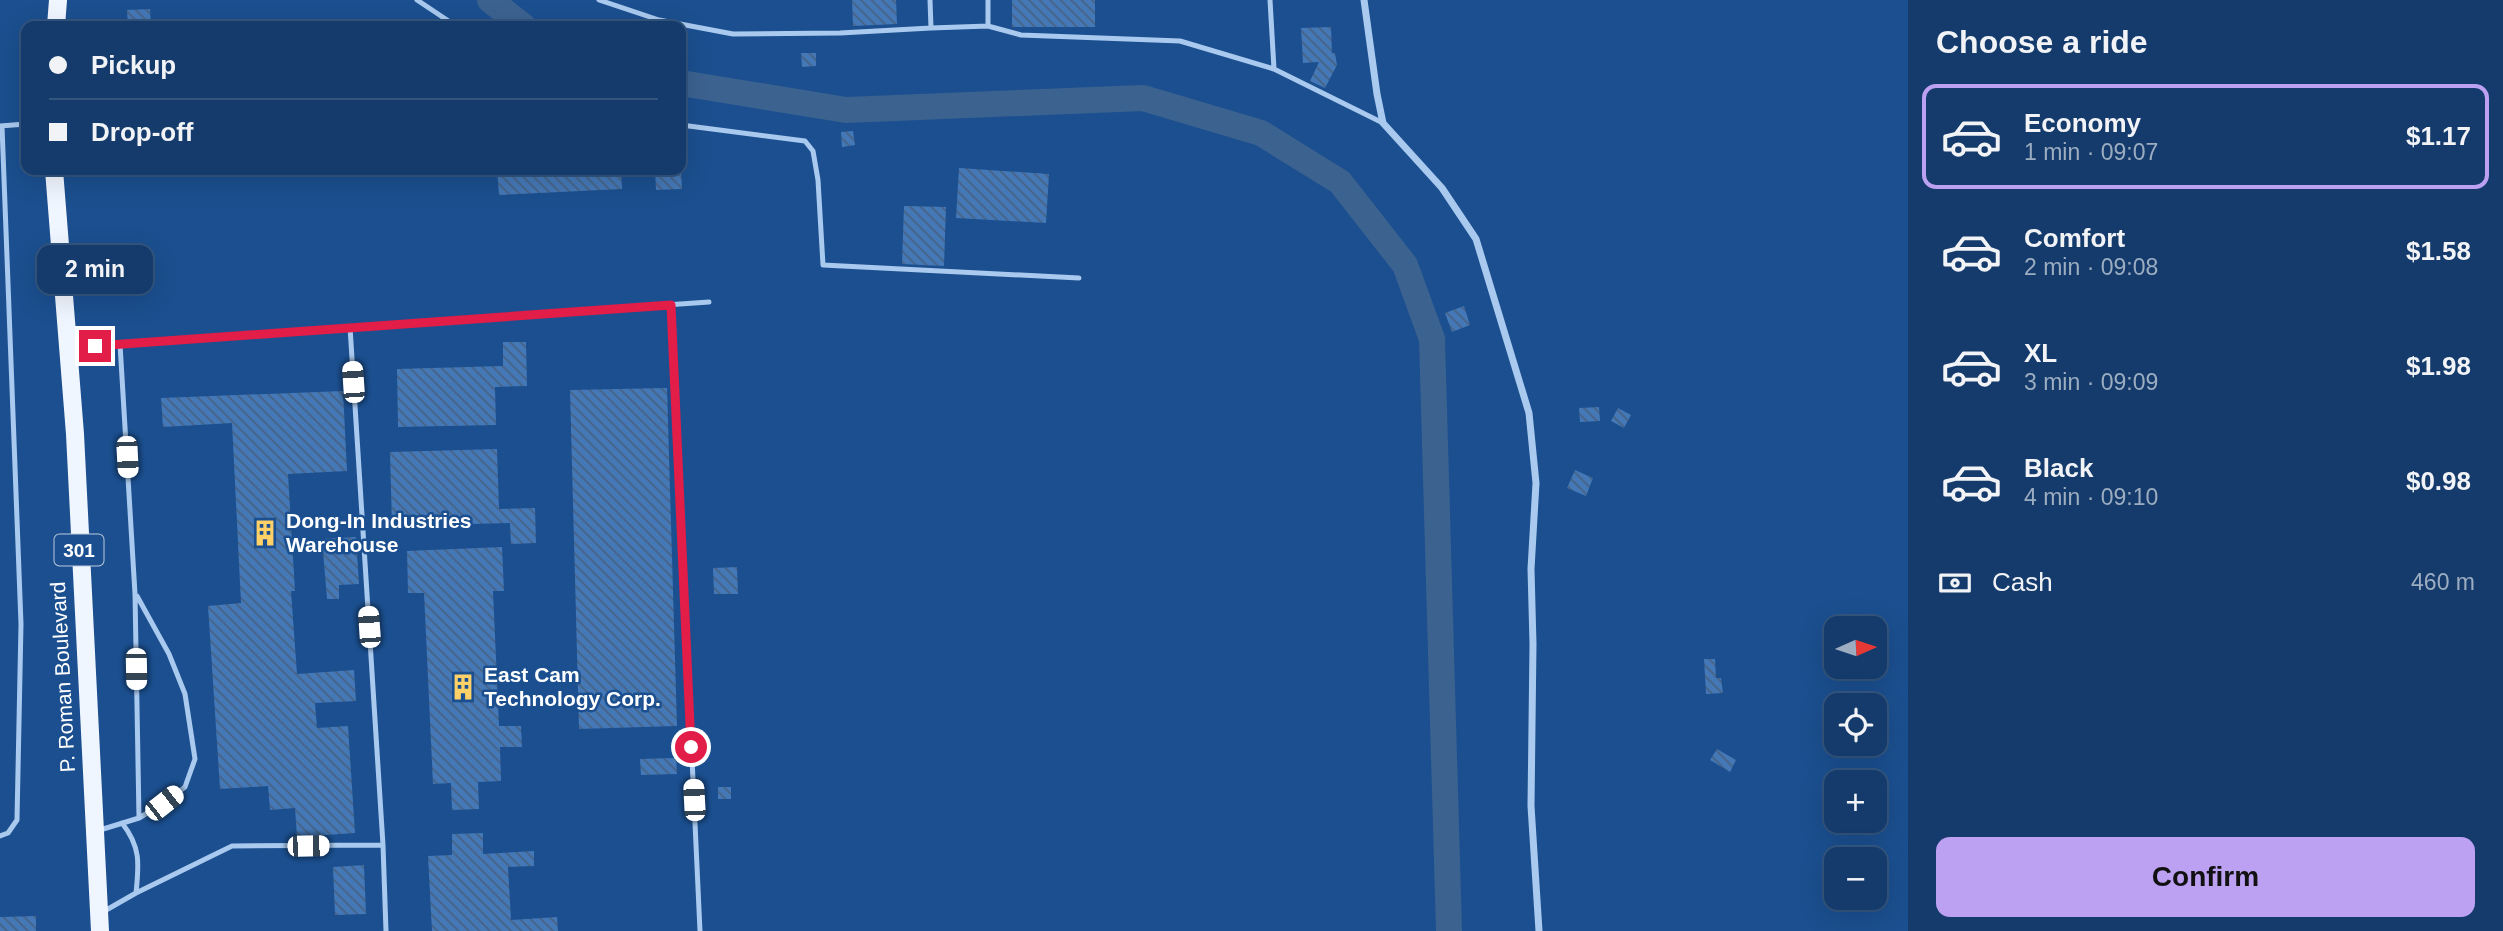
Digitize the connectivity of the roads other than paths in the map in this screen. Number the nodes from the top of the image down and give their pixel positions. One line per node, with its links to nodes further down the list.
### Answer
1 (58, 0): 8 (main road)
2 (417, 0): 9 (lane)
3 (599, 0): 10 (lane)
4 (930, 0): 13 (lane)
5 (988, 0): 12 (lane)
6 (1270, 0): 14 (lane)
7 (1364, 0): 15 (street)
8 (56, 21)
9 (448, 21)
10 (664, 21)
11 (686, 25): 13 (lane)
12 (988, 26): 13 (lane); 14 (lane)
13 (931, 28)
14 (1274, 69): 15 (lane)
15 (1383, 123): 39 (street)
16 (21, 124): 17 (lane)
17 (1, 126): 20 (lane)
18 (686, 126): 21 (lane)
19 (54, 175): 28 (main road, P. Roman Boulevard / 301)
20 (3, 239): 25 (lane)
21 (1079, 278)
22 (709, 302): 23 (lane)
23 (671, 305): 26 (lane); 38 (lane)
24 (0, 322): 25 (lane)
25 (8, 322): 33 (lane)
26 (350, 327): 27 (lane); 34 (lane)
27 (120, 344): 28 (lane); 29 (lane)
28 (70, 349): 32 (main road, P. Roman Boulevard / 301)
29 (135, 594): 30 (lane); 30 (lane)
30 (139, 818): 31 (lane)
31 (122, 823): 32 (lane); 35 (lane)
32 (95, 832): 36 (main road, P. Roman Boulevard / 301)
33 (0, 836)
34 (383, 845): 35 (lane); 37 (lane)
35 (136, 893): 36 (lane)
36 (100, 923)
37 (386, 931)
38 (700, 931)
39 (1539, 931)

